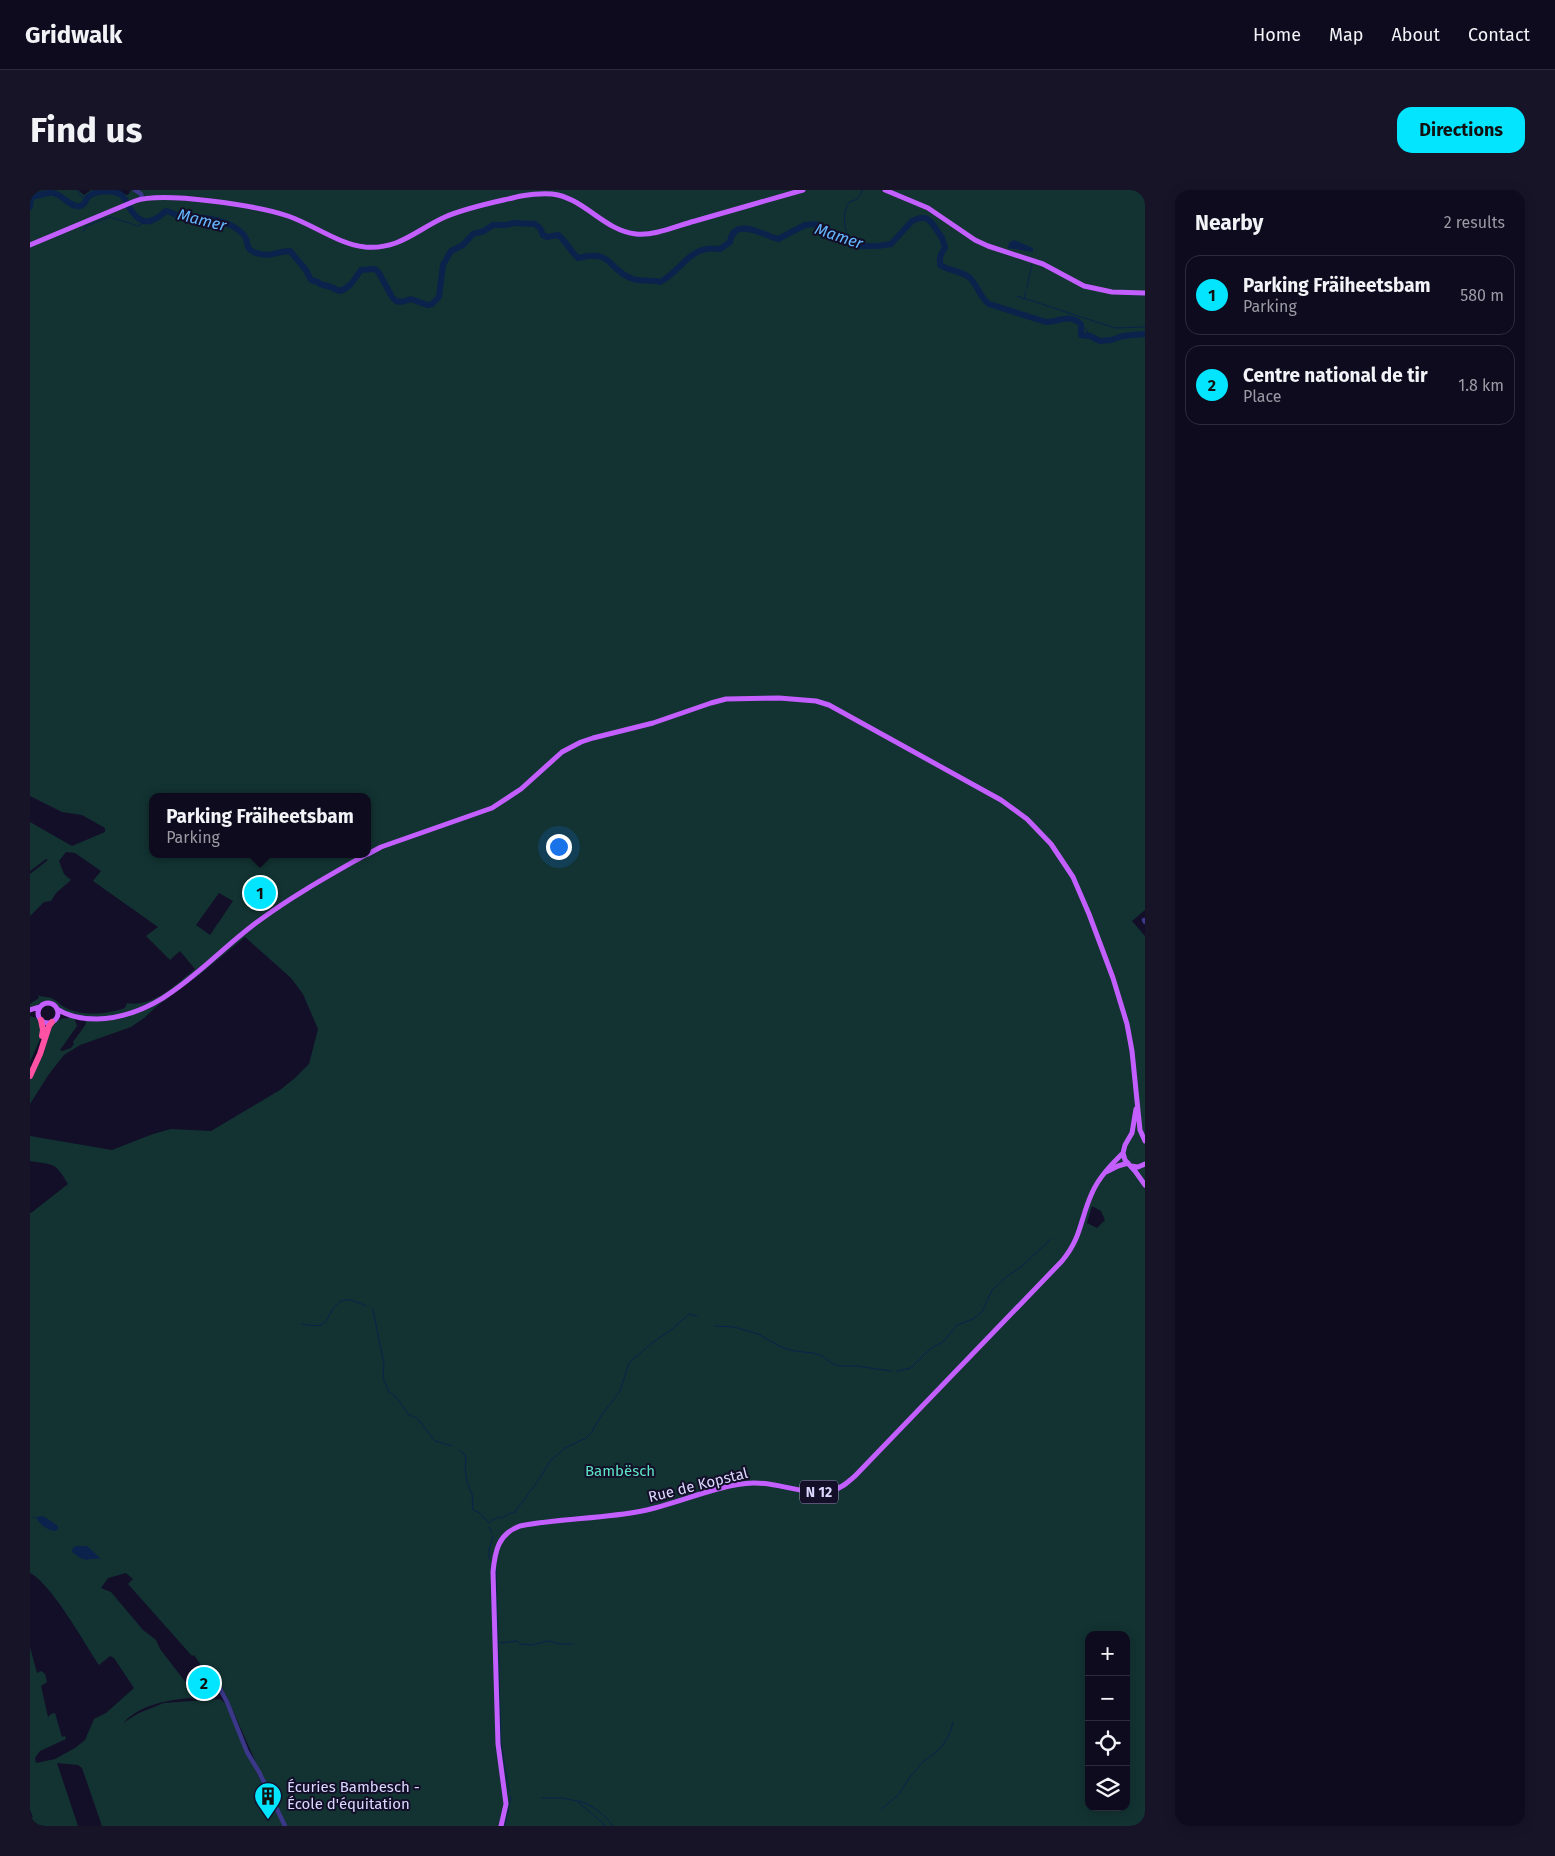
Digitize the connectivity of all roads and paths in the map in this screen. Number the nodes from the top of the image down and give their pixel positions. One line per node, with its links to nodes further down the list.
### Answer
1 (135, 190): 4 (street)
2 (804, 190): 4 (main road)
3 (885, 190): 6 (main road)
4 (142, 198): 5 (main road)
5 (30, 246)
6 (1145, 293)
7 (371, 852): 18 (main road)
8 (360, 858): 13 (main road)
9 (39, 1007): 10 (main road); 11 (main road); 14 (main road)
10 (57, 1009): 13 (main road); 15 (main road)
11 (30, 1010)
12 (30, 1014): 14 (main road)
13 (74, 1017): 15 (main road)
14 (40, 1018): 15 (main road); 16 (highway)
15 (54, 1020): 17 (highway)
16 (30, 1068)
17 (30, 1076)
18 (1137, 1102): 19 (main road); 20 (main road, Rue de Kopstal)
19 (1145, 1141): 20 (main road)
20 (1128, 1142): 21 (main road, Rue de Kopstal)
21 (1122, 1153): 22 (main road); 24 (main road, Rue de Kopstal / N 12)
22 (1130, 1165): 23 (main road); 24 (main road); 25 (main road)
23 (1145, 1165)
24 (1104, 1174): 28 (main road, Rue de Kopstal / N 12)
25 (1145, 1185)
26 (206, 1667): 27 (street)
27 (285, 1826)
28 (501, 1826)

